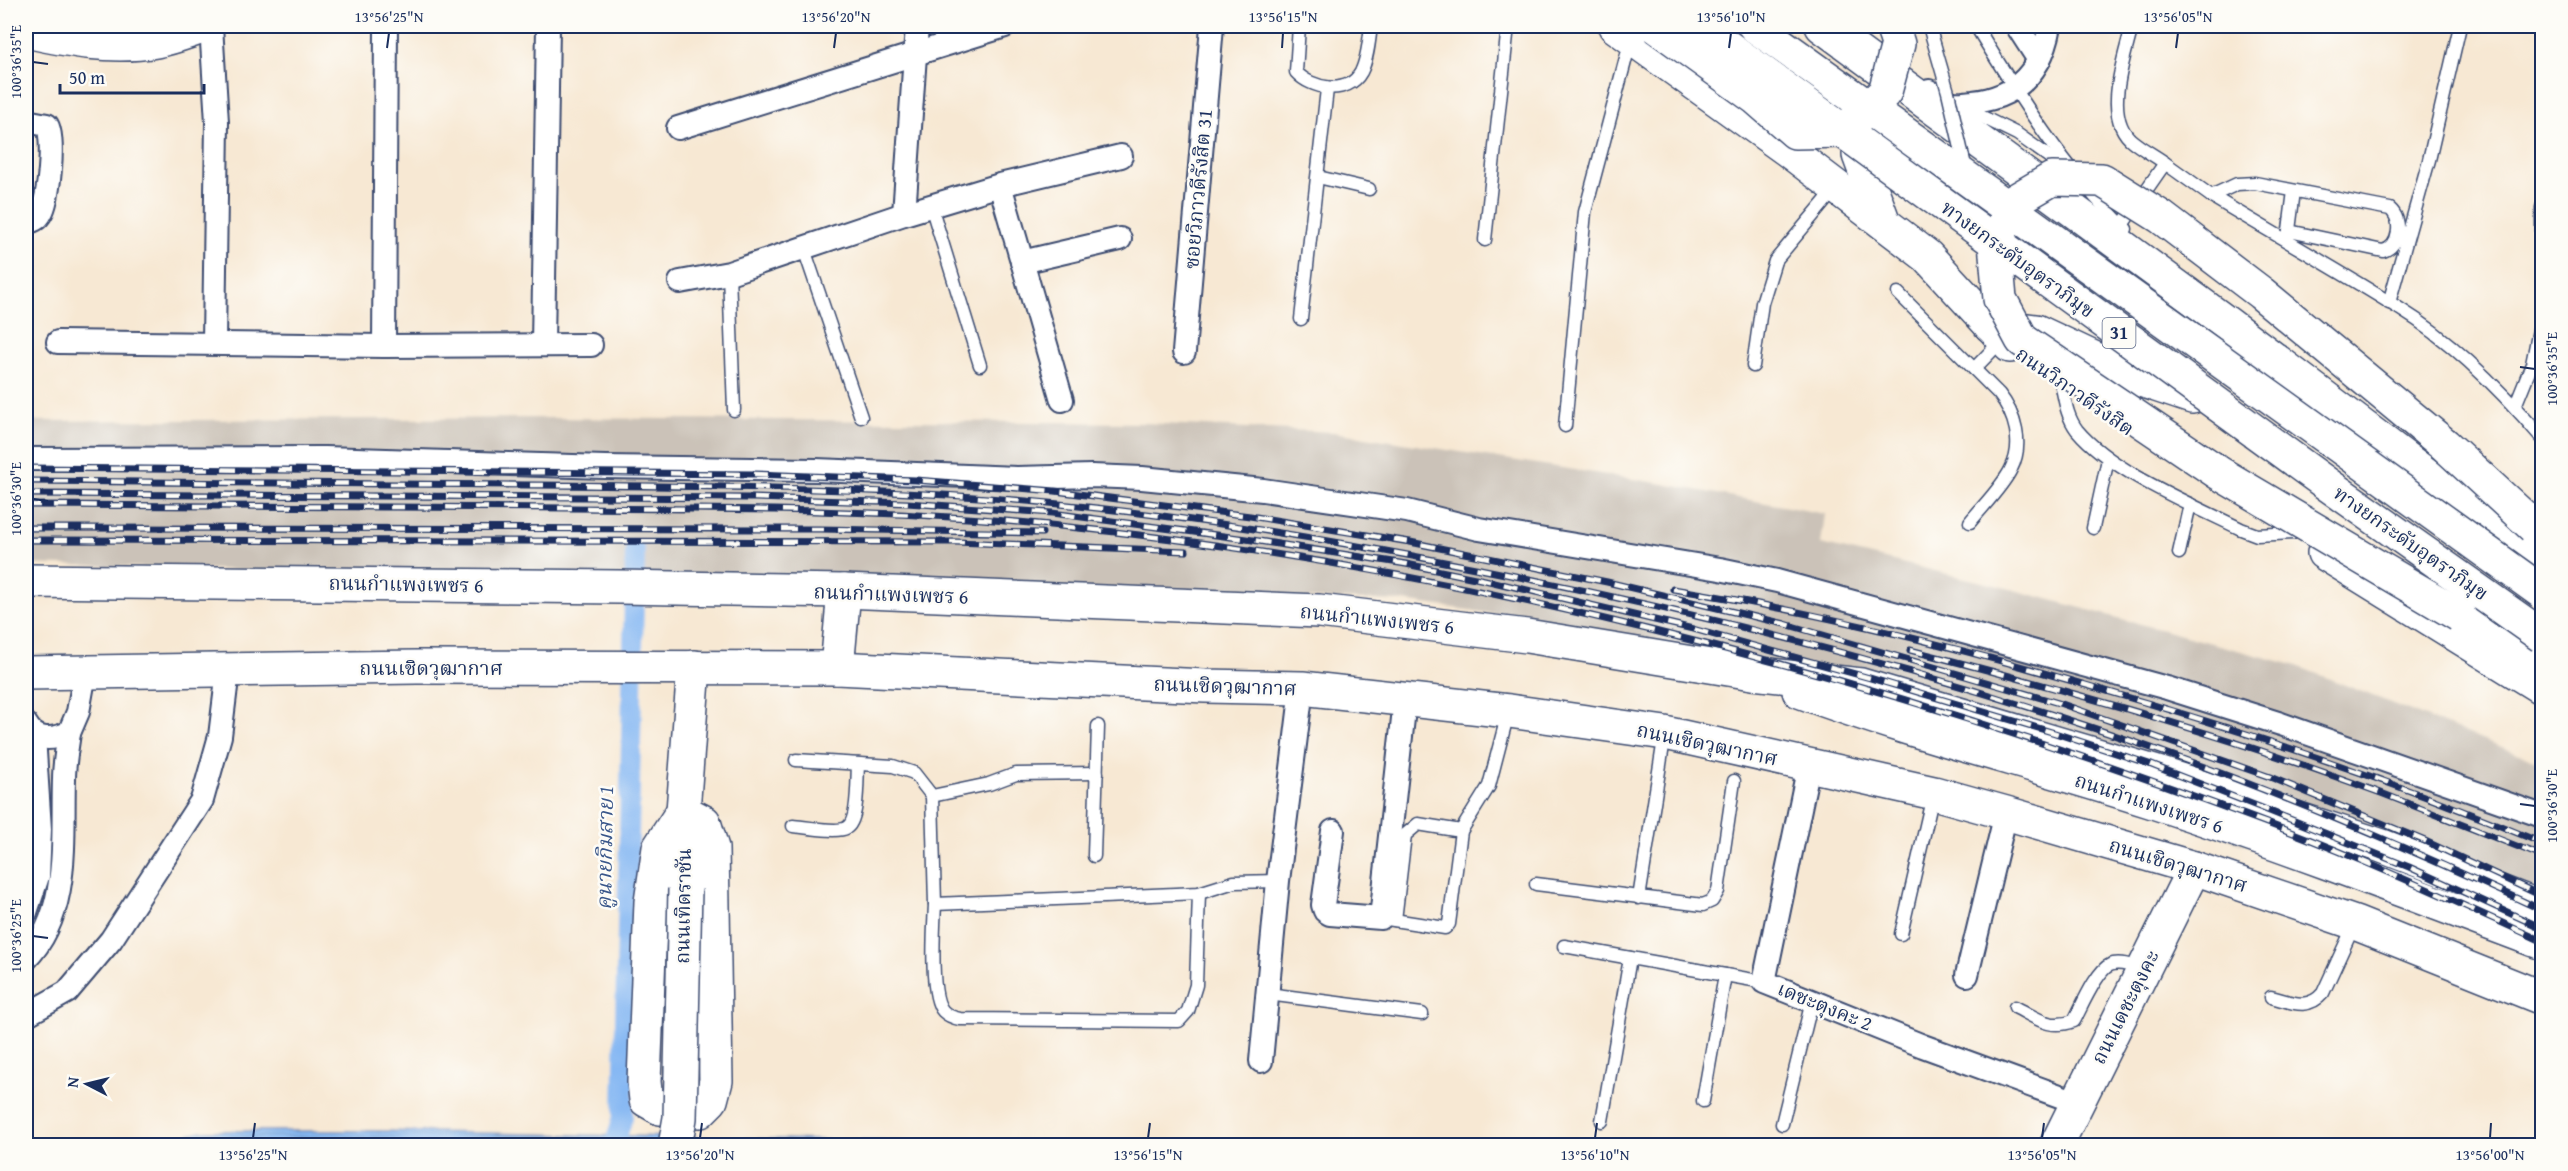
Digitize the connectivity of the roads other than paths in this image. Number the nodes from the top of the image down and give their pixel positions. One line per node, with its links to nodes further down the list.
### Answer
1 (206, 26): 24 (main road)
2 (211, 26): 65 (street)
3 (386, 26): 68 (street)
4 (548, 26): 66 (street)
5 (917, 26): 25 (street)
6 (1005, 26): 25 (street)
7 (1212, 26): 69 (street, ซอยวิภาวดีรังสิต 31)
8 (1299, 26): 27 (lane)
9 (1371, 26): 27 (lane)
10 (1508, 26): 53 (lane)
11 (1680, 26): 32 (main road, 31)
12 (1699, 26): 92 (main road, ทางยกระดับอุตราภิมุข / 31, bridge)
13 (1755, 26): 91 (main road, ทางยกระดับอุตราภิมุข / 31, bridge)
14 (1822, 26): 63 (main road)
15 (1826, 26): 29 (street)
16 (1892, 26): 23 (main road, bridge)
17 (1929, 26): 41 (lane, bridge)
18 (1976, 26): 28 (lane)
19 (2017, 26): 26 (street)
20 (2050, 26): 26 (street)
21 (2132, 26): 34 (lane)
22 (2460, 26): 59 (lane)
23 (1634, 30): 38 (main road, ถนนวิภาวดีรังสิต); 79 (lane)
24 (26, 31)
25 (916, 53): 31 (street); 45 (street)
26 (2039, 60): 28 (street)
27 (1327, 89): 35 (lane)
28 (2015, 89): 29 (street); 36 (lane)
29 (1954, 103): 36 (lane)
30 (26, 121): 47 (street)
31 (678, 128)
32 (1859, 155): 48 (main road); 74 (main road, 31)
33 (1121, 156): 37 (street)
34 (2165, 163): 42 (lane); 49 (lane)
35 (1318, 177): 39 (lane); 61 (lane)
36 (2078, 177): 49 (lane)
37 (1000, 185): 43 (street); 55 (street)
38 (1837, 187): 48 (main road, ถนนวิภาวดีรังสิต); 71 (lane)
39 (1369, 189)
40 (2294, 191): 42 (lane); 51 (lane); 51 (lane)
41 (1971, 193)
42 (2211, 196): 51 (lane)
43 (932, 206): 45 (street); 70 (lane)
44 (2542, 207): 50 (lane)
45 (904, 214): 54 (street)
46 (1976, 215): 62 (lane, bridge)
47 (26, 222)
48 (1884, 223): 62 (main road, ถนนวิภาวดีรังสิต)
49 (2122, 225): 63 (lane)
50 (2542, 236)
51 (2288, 237): 59 (lane)
52 (1120, 239): 55 (street)
53 (1485, 240)
54 (804, 249): 56 (street); 78 (lane)
55 (1023, 262): 75 (street)
56 (729, 273): 57 (street); 77 (lane)
57 (680, 282)
58 (1898, 293): 72 (lane)
59 (2389, 303): 76 (lane)
60 (2542, 315): 76 (lane)
61 (1301, 319)
62 (1997, 321): 72 (lane); 73 (main road, ถนนวิภาวดีรังสิต); 74 (main road); 87 (main road, bridge); 96 (main road, bridge)
63 (2228, 324): 87 (main road)
64 (58, 342): 65 (street)
65 (214, 343): 68 (street)
66 (543, 345): 67 (street); 68 (street)
67 (591, 345)
68 (384, 346)
69 (1184, 352)
70 (980, 365)
71 (1753, 366)
72 (1974, 369): 84 (lane)
73 (2062, 387): 82 (lane); 86 (main road, ถนนวิภาวดีรังสิต)
74 (2192, 397): 93 (main road, 31)
75 (1062, 400)
76 (2515, 406): 80 (lane)
77 (734, 410)
78 (861, 417)
79 (1565, 426)
80 (2542, 438)
81 (26, 459): 118 (street)
82 (2108, 459): 83 (lane); 85 (lane)
83 (2190, 504): 86 (lane); 88 (lane)
84 (1970, 522)
85 (2093, 528)
86 (2293, 533): 102 (main road, ถนนวิภาวดีรังสิต)
87 (2540, 540)
88 (2179, 553)
89 (26, 581): 90 (main road, ถนนกำแพงเพชร 6)
90 (844, 591): 95 (main road); 100 (main road, ถนนกำแพงเพชร 6)
91 (2542, 592)
92 (2542, 636)
93 (2542, 648)
94 (694, 667): 95 (main road, ถนนเชิดวุฒากาศ); 97 (main road, ถนนเชิดวุฒากาศ); 116 (main road, ถนนเทิดราชัน)
95 (837, 668): 101 (main road, ถนนเชิดวุฒากาศ)
96 (2542, 668)
97 (228, 670): 99 (main road, ถนนเชิดวุฒากาศ); 147 (street)
98 (26, 673): 99 (main road, ถนนเชิดวุฒากาศ)
99 (85, 673): 107 (street)
100 (1753, 673): 129 (main road, ถนนกำแพงเพชร 6); 134 (main road, ถนนกำแพงเพชร 6)
101 (1302, 688): 103 (main road, ถนนเชิดวุฒากาศ); 124 (street)
102 (2542, 688)
103 (1405, 700): 104 (main road, ถนนเชิดวุฒากาศ); 131 (street)
104 (1509, 711): 108 (main road, ถนนเชิดวุฒากาศ); 121 (lane)
105 (1098, 726): 112 (lane)
106 (30, 730): 107 (street); 130 (street)
107 (69, 733): 136 (street)
108 (1665, 733): 111 (main road, ถนนเชิดวุฒากาศ); 127 (lane)
109 (796, 760): 110 (lane)
110 (858, 764): 115 (lane); 119 (lane)
111 (1809, 765): 114 (main road, ถนนเชิดวุฒากาศ); 141 (street)
112 (1096, 773): 115 (lane); 122 (lane)
113 (1734, 782): 127 (lane)
114 (1934, 794): 117 (main road, ถนนเชิดวุฒากาศ); 133 (lane)
115 (932, 796): 128 (lane)
116 (683, 811): 116 (main road); 154 (main road, ถนนเทิดราชัน, bridge)
117 (2006, 813): 123 (main road, ถนนเชิดวุฒากาศ); 140 (street)
118 (2542, 816)
119 (793, 826)
120 (1333, 831): 131 (street)
121 (1461, 831): 131 (lane); 131 (lane)
122 (1094, 856)
123 (2194, 868): 132 (main road, ถนนเชิดวุฒากาศ); 138 (main road, ถนนเดชะตุงคะ)
124 (1278, 881): 126 (lane); 142 (street)
125 (1536, 884): 127 (lane)
126 (1199, 892): 128 (lane); 128 (lane)
127 (1639, 898)
128 (935, 904)
129 (2542, 908)
130 (26, 912)
131 (1388, 919)
132 (2355, 923): 143 (lane); 144 (main road, ถนนเชิดวุฒากาศ)
133 (1900, 934)
134 (2542, 943)
135 (1564, 946): 137 (lane, เดชะตุงคะ 2)
136 (26, 958)
137 (1630, 958): 139 (lane, เดชะตุงคะ 2); 152 (lane)
138 (2144, 969): 146 (lane); 151 (main road, ถนนเดชะตุงคะ)
139 (1725, 975): 141 (lane, เดชะตุงคะ 2); 150 (lane)
140 (1967, 975)
141 (1764, 982): 145 (street, เดชะตุงคะ 2)
142 (1268, 994): 148 (lane); 149 (street)
143 (2271, 997)
144 (2542, 998)
145 (1812, 1001): 151 (street, เดชะตุงคะ 2); 153 (lane)
146 (2015, 1007)
147 (32, 1012)
148 (1422, 1014)
149 (1261, 1061)
150 (1703, 1101)
151 (2076, 1102): 155 (main road, ถนนเดชะตุงคะ)
152 (1602, 1121)
153 (1782, 1124)
154 (675, 1146)
155 (2056, 1146)

